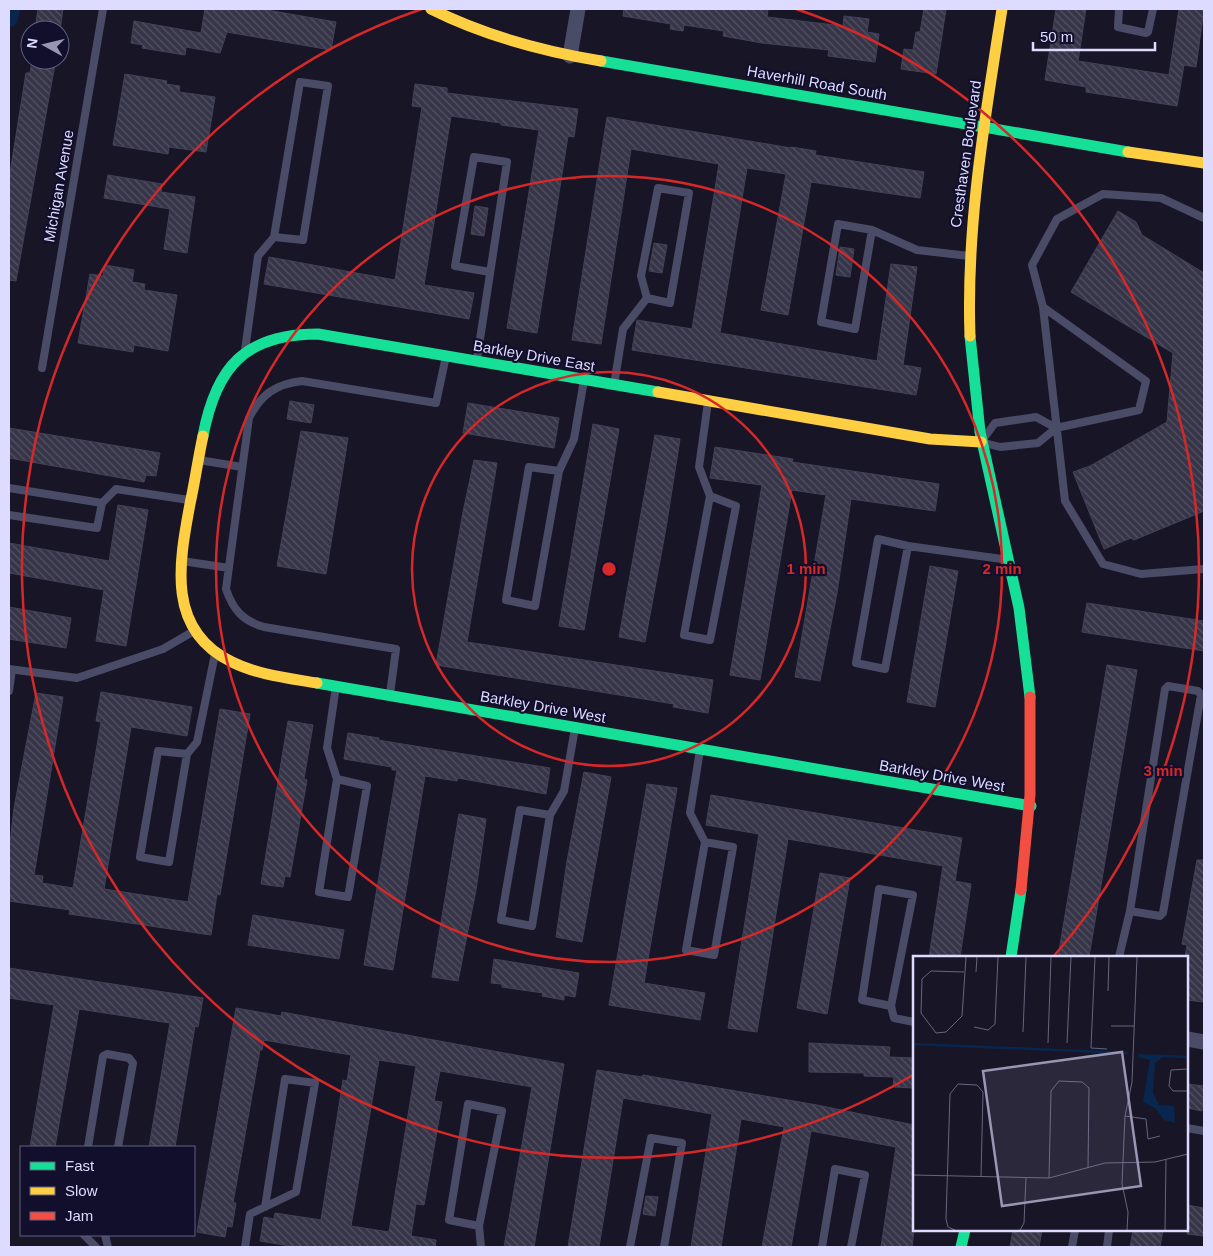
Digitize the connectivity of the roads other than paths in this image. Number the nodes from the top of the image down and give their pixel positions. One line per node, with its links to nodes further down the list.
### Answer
1 (104, 9): 20 (lane, Michigan Avenue)
2 (431, 9): 7 (street, Haverhill Road South)
3 (578, 9): 7 (street)
4 (1002, 9): 8 (street, Cresthaven Boulevard)
5 (1119, 9): 6 (lane)
6 (1152, 9)
7 (570, 56): 8 (street, Haverhill Road South)
8 (982, 127): 9 (street, Haverhill Road South); 13 (street, Cresthaven Boulevard)
9 (1204, 163)
10 (1204, 218): 16 (lane)
11 (872, 230): 11 (lane); 13 (lane)
12 (274, 237): 12 (lane); 17 (lane)
13 (969, 257): 25 (street, Cresthaven Boulevard)
14 (490, 272): 14 (lane); 19 (lane)
15 (647, 298): 15 (lane); 22 (lane)
16 (1042, 307): 24 (lane); 24 (lane)
17 (245, 352): 18 (street, Barkley Drive East); 26 (street, Barkley Drive East)
18 (446, 356): 19 (street, Barkley Drive East); 27 (lane)
19 (477, 361): 21 (street, Barkley Drive East)
20 (42, 368)
21 (584, 380): 22 (street, Barkley Drive East); 28 (lane)
22 (614, 385): 23 (street, Barkley Drive East)
23 (708, 401): 25 (street, Barkley Drive East); 30 (lane)
24 (1056, 428): 25 (lane); 25 (lane); 38 (lane)
25 (982, 442): 35 (street, Cresthaven Boulevard)
26 (199, 460): 27 (lane); 31 (street, Barkley Drive East)
27 (242, 467): 37 (lane)
28 (559, 471): 28 (lane)
29 (9, 488): 32 (lane)
30 (710, 496): 30 (lane)
31 (191, 501): 32 (lane); 36 (street, Barkley Drive West)
32 (102, 503): 33 (lane)
33 (9, 515)
34 (908, 546): 34 (lane); 35 (lane)
35 (1009, 560): 49 (street, Cresthaven Boulevard)
36 (182, 562): 37 (lane); 39 (street, Barkley Drive West)
37 (229, 568): 44 (lane)
38 (1204, 569)
39 (194, 631): 40 (street, Barkley Drive West); 41 (lane)
40 (215, 652): 42 (street, Barkley Drive West); 47 (lane)
41 (11, 670): 43 (lane)
42 (336, 686): 44 (street, Barkley Drive West); 48 (lane)
43 (9, 692)
44 (390, 696): 45 (street, Barkley Drive West)
45 (575, 728): 46 (street, Barkley Drive West); 50 (lane)
46 (700, 749): 49 (street, Barkley Drive West); 51 (lane)
47 (187, 754): 47 (lane)
48 (337, 779): 48 (lane)
49 (1031, 806): 53 (street, Cresthaven Boulevard)
50 (550, 815): 50 (lane)
51 (705, 842): 51 (lane)
52 (1130, 911): 52 (lane); 54 (lane)
53 (1011, 956)
54 (1119, 956)
55 (891, 1006): 55 (lane); 56 (lane)
56 (913, 1022)
57 (1188, 1039): 58 (street)
58 (1204, 1042)
59 (1188, 1128): 60 (lane)
60 (1204, 1131)
61 (88, 1146): 62 (lane)
62 (118, 1146)
63 (265, 1207): 63 (lane); 70 (lane)
64 (479, 1226): 64 (lane); 71 (lane)
65 (965, 1231): 76 (street)
66 (1074, 1231): 77 (lane)
67 (1109, 1231): 78 (lane)
68 (85, 1236): 69 (lane)
69 (96, 1247)
70 (245, 1247)
71 (481, 1247)
72 (630, 1247): 73 (lane)
73 (664, 1247)
74 (822, 1247): 75 (lane)
75 (852, 1247)
76 (961, 1247)
77 (1072, 1247)
78 (1107, 1247)

